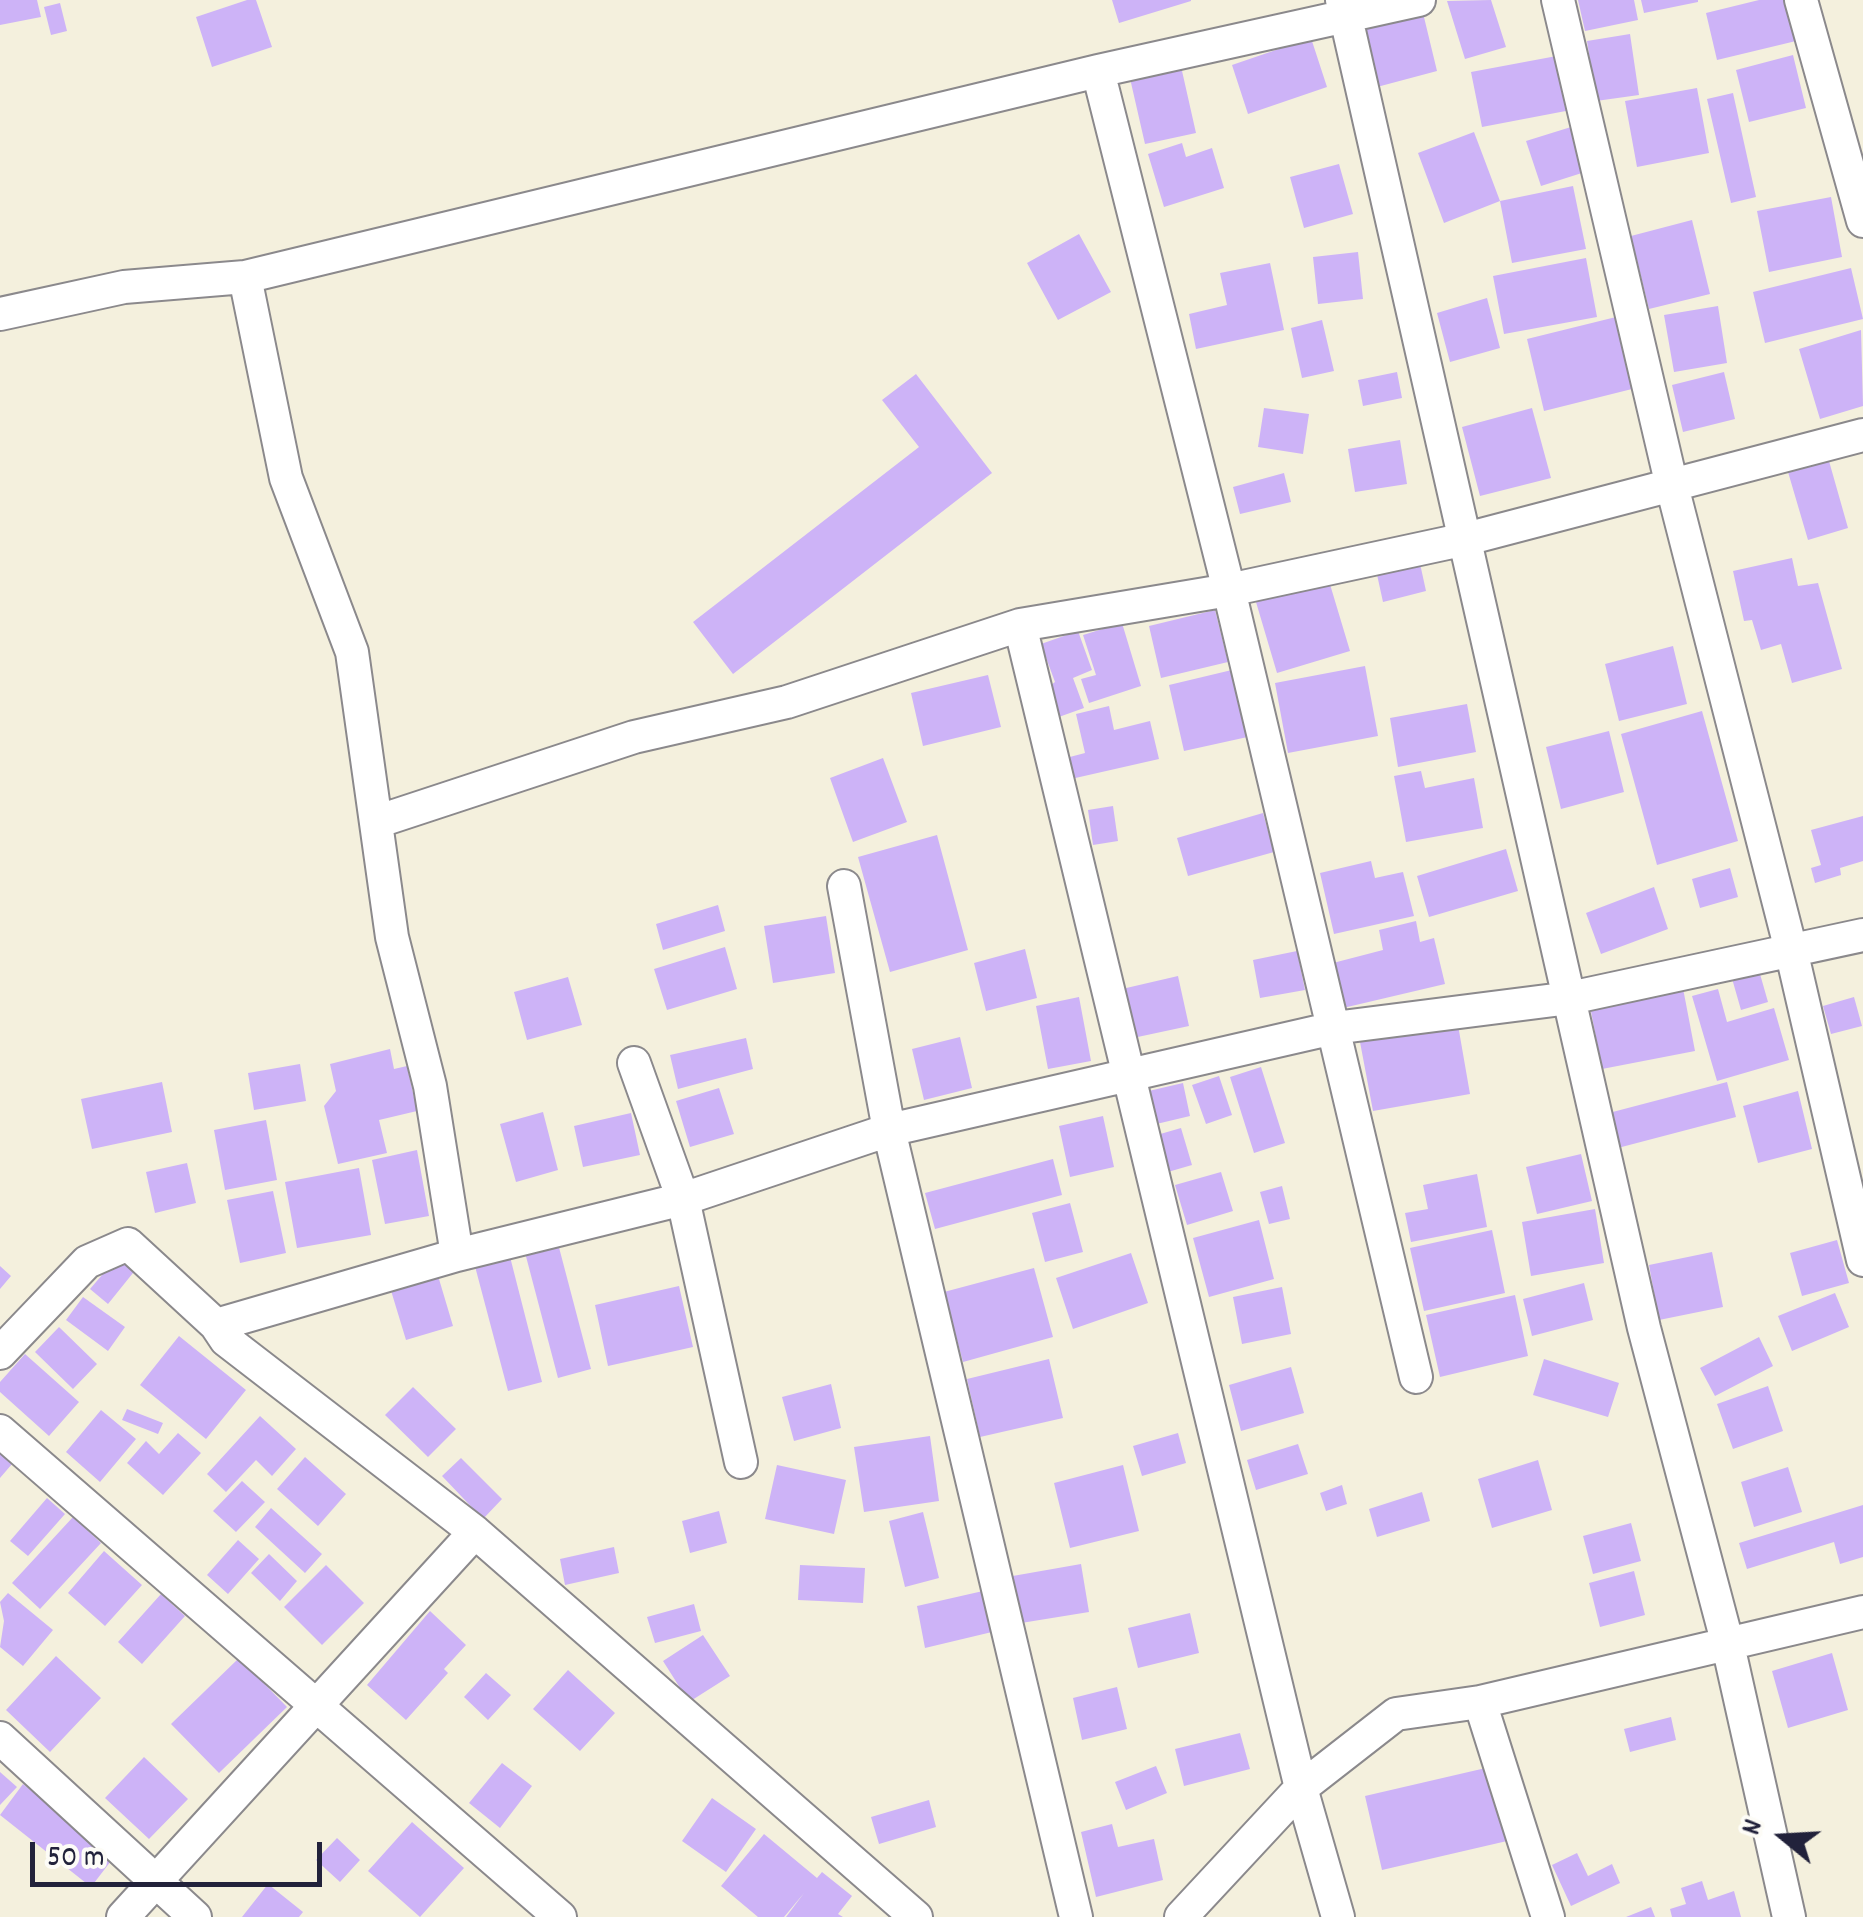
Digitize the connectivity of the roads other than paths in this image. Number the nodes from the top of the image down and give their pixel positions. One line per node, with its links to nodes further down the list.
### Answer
1 (1419, 0): 4 (street)
2 (1558, 0): 10 (street)
3 (1801, 0): 6 (street)
4 (1344, 9): 5 (street); 11 (street)
5 (1098, 71): 7 (street); 12 (street)
6 (1863, 222)
7 (245, 277): 8 (street); 14 (street)
8 (0, 314)
9 (1863, 435): 10 (street)
10 (1670, 482): 11 (street); 17 (street)
11 (1466, 538): 12 (street); 18 (street)
12 (1229, 590): 13 (street); 19 (street)
13 (1020, 625): 14 (street); 21 (street)
14 (376, 822): 24 (street)
15 (844, 886): 22 (street)
16 (1863, 935): 17 (street)
17 (1792, 954): 18 (street); 25 (street)
18 (1570, 998): 19 (street); 33 (street)
19 (1334, 1028): 21 (street); 28 (street)
20 (634, 1063): 23 (street)
21 (1130, 1076): 22 (street); 37 (street)
22 (890, 1130): 23 (street); 43 (street)
23 (683, 1200): 24 (street); 30 (street)
24 (457, 1255): 26 (street)
25 (1863, 1260)
26 (216, 1324): 27 (street); 31 (street)
27 (0, 1352)
28 (1416, 1377)
29 (0, 1431): 35 (street)
30 (741, 1462)
31 (475, 1532): 35 (street); 42 (street)
32 (1863, 1612): 33 (street)
33 (1728, 1645): 34 (street); 47 (street)
34 (1480, 1702): 37 (street); 46 (street)
35 (318, 1703): 38 (street); 41 (street)
36 (0, 1738): 38 (street)
37 (1301, 1788): 44 (street); 45 (street)
38 (156, 1881): 39 (street); 40 (street)
39 (124, 1917)
40 (195, 1917)
41 (560, 1917)
42 (916, 1917)
43 (1076, 1917)
44 (1181, 1917)
45 (1338, 1917)
46 (1548, 1917)
47 (1788, 1917)

